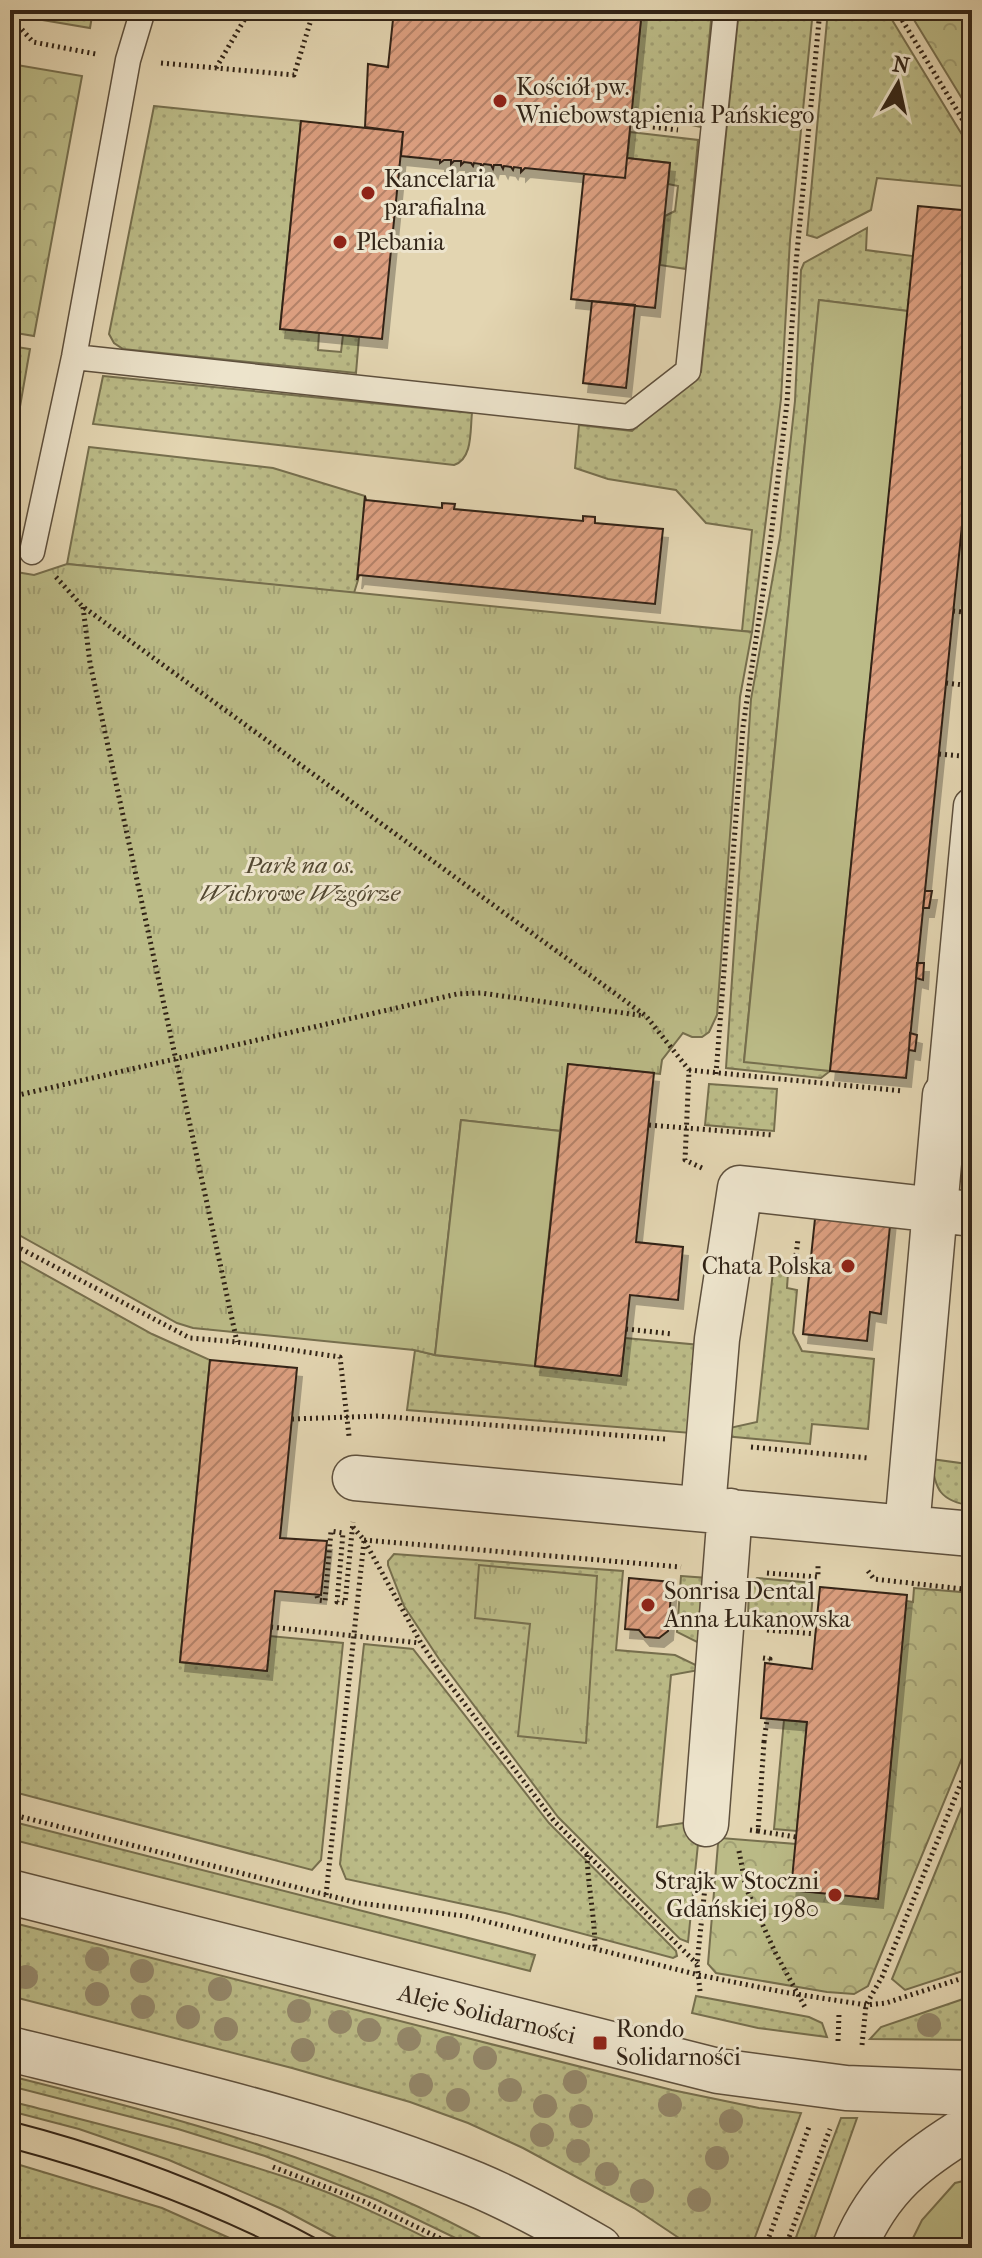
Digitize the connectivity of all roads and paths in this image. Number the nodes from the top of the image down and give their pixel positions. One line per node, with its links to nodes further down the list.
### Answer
1 (143, 10): 8 (lane)
2 (250, 10): 9 (path)
3 (314, 10): 9 (path)
4 (726, 10): 11 (lane)
5 (820, 10): 28 (path)
6 (896, 10): 12 (path)
7 (10, 16): 8 (path)
8 (128, 60): 9 (path); 13 (lane)
9 (216, 68)
10 (635, 125): 11 (path)
11 (713, 134): 13 (lane)
12 (972, 135)
13 (74, 357): 16 (lane)
14 (961, 537): 15 (path)
15 (972, 538)
16 (32, 552): 17 (path)
17 (82, 606): 25 (path); 26 (path)
18 (953, 611): 19 (path)
19 (972, 613)
20 (946, 683): 21 (path)
21 (972, 686)
22 (939, 754): 23 (path)
23 (972, 757)
24 (972, 806): 29 (street)
25 (646, 1016): 26 (path); 27 (path)
26 (175, 1059): 30 (path); 39 (path)
27 (689, 1070): 28 (path); 32 (path)
28 (716, 1074): 29 (path)
29 (945, 1095): 36 (street)
30 (10, 1097)
31 (649, 1125): 32 (path)
32 (687, 1129): 33 (path); 34 (path)
33 (773, 1135)
34 (740, 1188): 35 (street); 38 (street)
35 (802, 1194): 36 (street); 38 (path)
36 (954, 1212): 43 (street)
37 (10, 1243): 39 (path)
38 (729, 1258): 42 (street)
39 (237, 1342): 40 (path)
40 (346, 1415): 41 (path); 42 (path); 44 (path)
41 (292, 1419)
42 (708, 1443): 43 (path); 45 (street)
43 (913, 1463): 47 (street)
44 (355, 1478): 45 (street); 46 (path)
45 (717, 1509): 47 (street); 52 (street)
46 (353, 1526): 49 (path); 54 (path)
47 (907, 1528): 48 (street)
48 (972, 1534)
49 (364, 1540): 52 (path); 56 (path); 57 (path)
50 (830, 1567): 52 (path)
51 (855, 1569): 53 (path)
52 (727, 1571): 61 (street)
53 (972, 1590)
54 (317, 1596)
55 (271, 1627): 56 (path)
56 (355, 1637): 57 (path); 65 (path)
57 (421, 1643): 63 (path)
58 (972, 1756): 72 (path)
59 (10, 1814): 65 (path)
60 (758, 1831): 62 (path)
61 (721, 1833): 67 (path); 71 (path)
62 (796, 1837)
63 (587, 1854): 66 (path); 67 (path)
64 (10, 1892): 78 (street, Aleje Solidarności)
65 (326, 1895): 66 (path)
66 (595, 1950): 68 (path)
67 (697, 1964): 68 (path)
68 (699, 1975): 70 (path); 71 (path)
69 (972, 1975): 72 (path)
70 (700, 1991)
71 (800, 1995): 72 (path); 73 (path)
72 (866, 2005): 76 (path)
73 (806, 2009)
74 (839, 2014): 75 (path)
75 (838, 2042)
76 (862, 2043)
77 (10, 2049): 84 (street)
78 (972, 2093)
79 (810, 2125): 85 (path)
80 (972, 2125): 87 (street)
81 (830, 2128): 86 (path)
82 (270, 2166): 83 (path)
83 (460, 2248)
84 (599, 2248)
85 (765, 2248)
86 (785, 2248)
87 (854, 2248)

